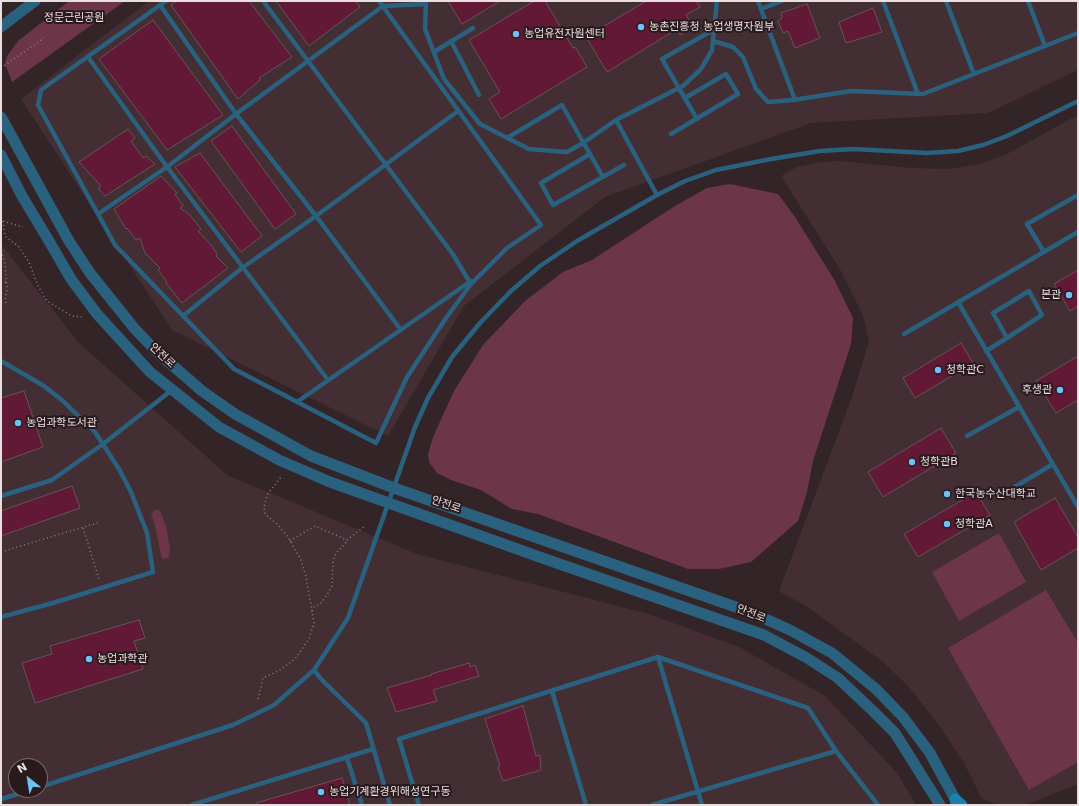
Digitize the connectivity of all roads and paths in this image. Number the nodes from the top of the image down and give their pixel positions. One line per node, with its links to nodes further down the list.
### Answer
1 (35, 1): 15 (street)
2 (166, 1): 12 (lane)
3 (263, 1): 25 (lane)
4 (379, 1): 13 (lane)
5 (717, 1): 17 (lane)
6 (758, 1): 14 (lane)
7 (782, 1): 14 (lane)
8 (883, 1): 29 (lane)
9 (946, 1): 27 (lane)
10 (1028, 1): 22 (lane)
11 (426, 2): 13 (lane); 23 (lane)
12 (160, 5): 24 (lane); 35 (lane)
13 (382, 6): 25 (lane); 34 (lane)
14 (761, 9): 32 (lane)
15 (1, 27)
16 (473, 28): 20 (lane)
17 (714, 29): 21 (lane); 28 (lane)
18 (1078, 34): 22 (lane)
19 (44, 38): 26 (path)
20 (450, 41): 23 (lane); 30 (lane)
21 (713, 41): 28 (lane); 32 (lane)
22 (1045, 46): 27 (lane)
23 (434, 52): 40 (lane)
24 (88, 57): 46 (lane); 50 (lane)
25 (307, 61): 35 (lane); 44 (lane)
26 (1, 68)
27 (974, 74): 29 (lane)
28 (679, 88): 31 (lane); 38 (lane)
29 (918, 94): 32 (lane)
30 (479, 95)
31 (685, 98): 37 (lane); 37 (lane)
32 (795, 100)
33 (1078, 101): 48 (lane)
34 (458, 111): 44 (lane); 63 (lane)
35 (236, 114): 46 (lane); 51 (lane)
36 (1, 117): 81 (street, 안전로)
37 (697, 119): 39 (lane)
38 (616, 120): 41 (lane); 48 (lane)
39 (671, 134)
40 (507, 138): 41 (lane); 41 (lane)
41 (584, 143): 42 (lane)
42 (590, 154): 47 (lane); 47 (lane)
43 (1, 155): 74 (street, 안전로)
44 (386, 164): 51 (lane); 63 (lane)
45 (624, 165): 47 (lane)
46 (166, 168): 50 (lane); 58 (lane)
47 (603, 177)
48 (657, 194): 81 (lane)
49 (1078, 195): 57 (lane)
50 (98, 214): 66 (lane)
51 (316, 216): 58 (lane); 68 (lane)
52 (1, 218): 53 (path)
53 (2, 221): 54 (path); 67 (path)
54 (23, 227)
55 (1078, 232): 57 (lane)
56 (1, 252): 59 (path)
57 (1044, 252): 64 (lane)
58 (242, 268): 66 (lane); 73 (lane)
59 (6, 273): 60 (path); 61 (path)
60 (1, 274)
61 (6, 282): 62 (path); 65 (path)
62 (1, 283)
63 (471, 283): 68 (lane); 75 (lane)
64 (958, 302): 69 (lane); 71 (lane)
65 (6, 303)
66 (183, 316): 75 (lane)
67 (82, 317)
68 (400, 330): 73 (lane)
69 (904, 334)
70 (1007, 338): 70 (lane); 71 (lane)
71 (986, 351): 76 (lane)
72 (1, 362): 78 (lane)
73 (328, 380): 75 (lane)
74 (172, 390): 78 (lane); 84 (street, 안전로)
75 (297, 402)
76 (1019, 407): 77 (lane); 79 (lane)
77 (967, 436)
78 (103, 444): 83 (lane); 94 (lane)
79 (1053, 464): 82 (lane); 85 (lane)
80 (281, 477): 90 (path)
81 (394, 488): 84 (lane); 104 (street, 안전로)
82 (1003, 494)
83 (1, 496)
84 (389, 503): 96 (lane); 113 (street, 안전로)
85 (1078, 507)
86 (100, 522): 88 (path)
87 (365, 526): 89 (path)
88 (83, 527): 91 (path); 92 (path)
89 (347, 540): 90 (path); 93 (path)
90 (290, 541): 93 (path)
91 (1, 552)
92 (99, 579)
93 (312, 611): 98 (path)
94 (1, 617)
95 (658, 657): 97 (lane); 100 (lane); 103 (lane)
96 (314, 670): 99 (lane); 102 (lane)
97 (552, 691): 108 (lane); 109 (lane)
98 (258, 699)
99 (374, 749): 101 (lane); 107 (lane)
100 (836, 751): 103 (lane); 112 (lane)
101 (347, 758): 105 (lane); 106 (lane)
102 (48, 784)
103 (698, 792): 110 (lane); 111 (lane)
104 (958, 803)
105 (192, 805)
106 (362, 805)
107 (390, 805)
108 (419, 805)
109 (586, 805)
110 (652, 805)
111 (702, 805)
112 (878, 805)
113 (940, 805)

